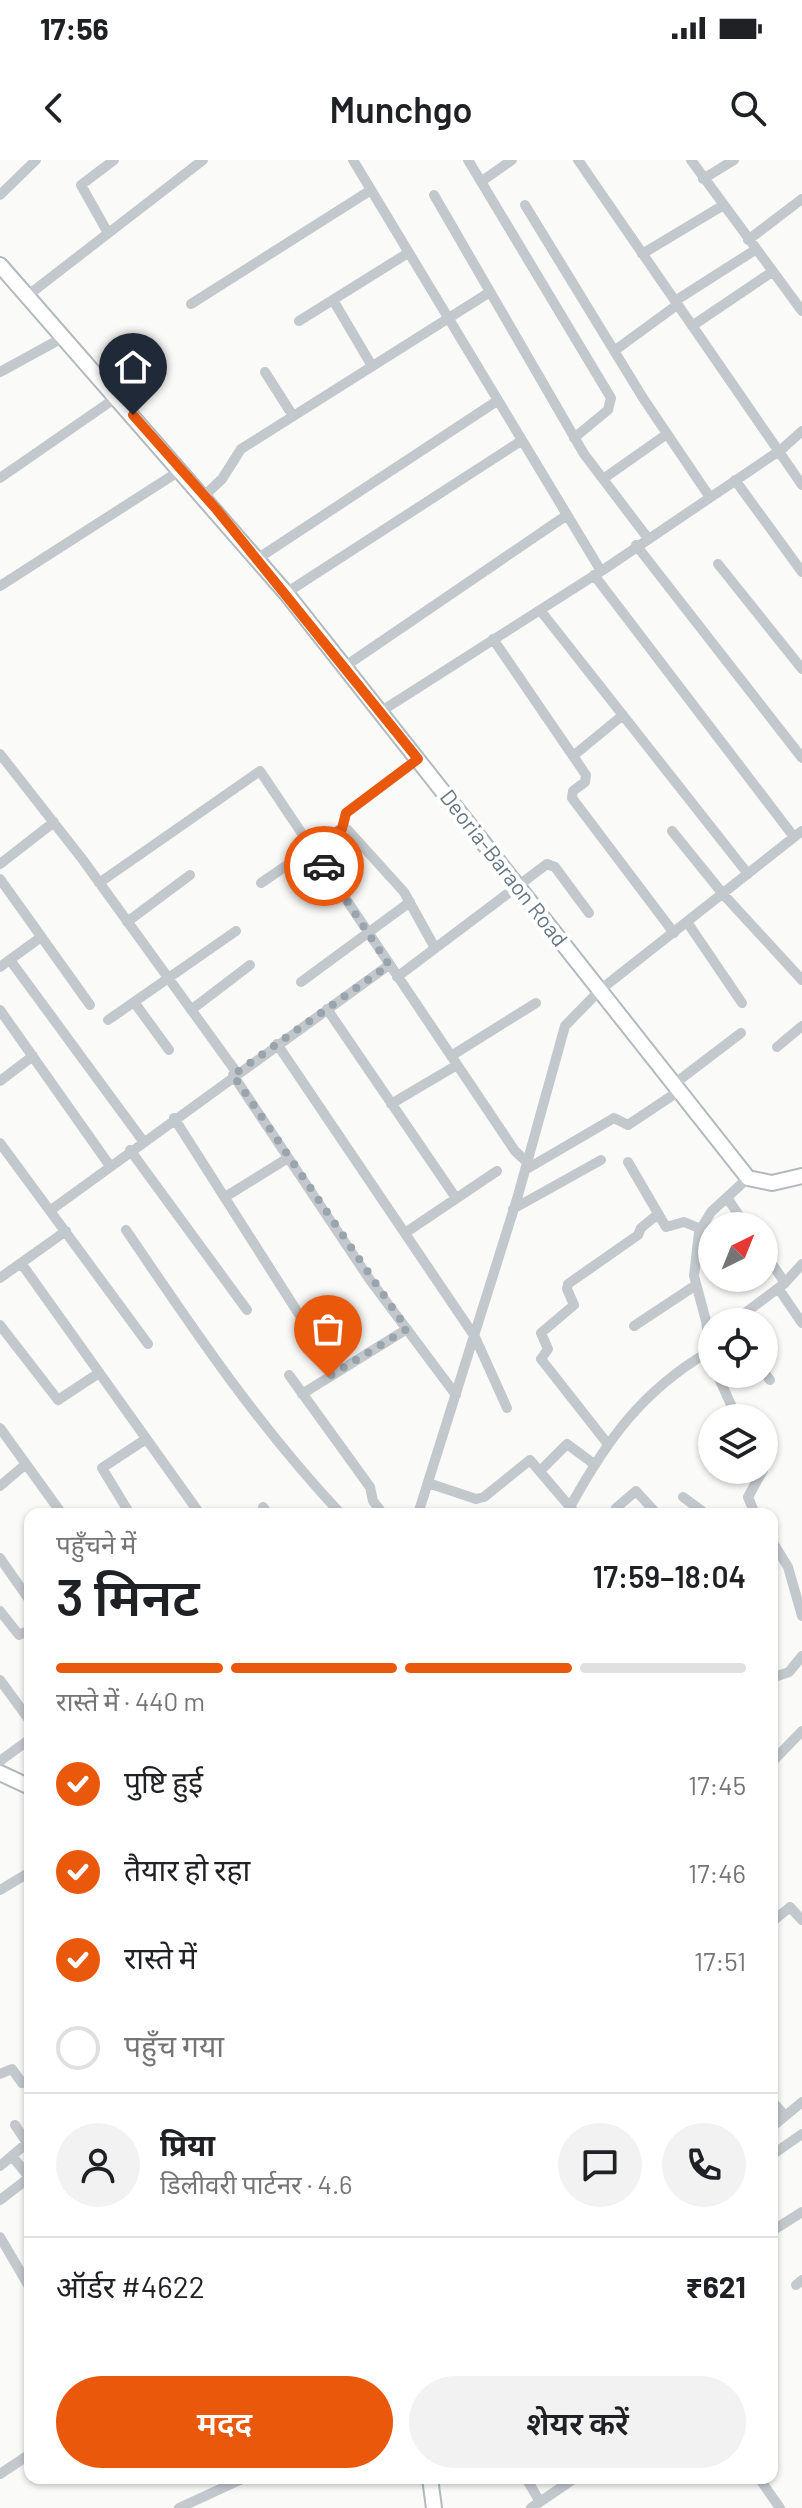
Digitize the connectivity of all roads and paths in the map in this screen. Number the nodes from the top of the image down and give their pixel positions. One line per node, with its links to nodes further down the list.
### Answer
1 (36, 160): 13 (street)
2 (114, 160): 18 (street)
3 (203, 160): 18 (street)
4 (353, 160): 12 (street)
5 (468, 160): 11 (street)
6 (512, 160): 11 (street)
7 (578, 160): 22 (street)
8 (691, 160): 10 (street)
9 (734, 160): 10 (street)
10 (703, 179): 17 (street)
11 (482, 181): 44 (street)
12 (371, 190): 21 (street); 29 (street)
13 (0, 195)
14 (434, 195): 25 (street)
15 (802, 199): 19 (street)
16 (525, 205): 35 (street)
17 (722, 206): 19 (street); 22 (street)
18 (108, 233): 26 (street)
19 (748, 240): 20 (street)
20 (755, 250): 24 (street); 28 (street)
21 (408, 253): 27 (street); 31 (street)
22 (642, 254): 28 (street)
23 (0, 265): 26 (street, Deoria-Baraon Road)
24 (772, 272): 30 (street); 33 (street)
25 (490, 292): 31 (street); 44 (street)
26 (27, 296): 34 (street, Deoria-Baraon Road)
27 (333, 300): 32 (street); 36 (street)
28 (676, 303): 33 (street); 35 (street)
29 (191, 304)
30 (802, 311)
31 (447, 318): 36 (street); 40 (street)
32 (299, 321)
33 (692, 326): 46 (street)
34 (64, 337): 37 (street); 39 (street, Deoria-Baraon Road)
35 (614, 351): 43 (street)
36 (372, 366): 41 (street)
37 (0, 372)
38 (265, 372): 41 (street)
39 (117, 397): 47 (street, Deoria-Baraon Road); 48 (street)
40 (497, 401): 45 (street); 57 (street)
41 (293, 416): 52 (street)
42 (802, 431): 46 (street)
43 (667, 434): 49 (street); 53 (street)
44 (574, 438): 49 (street)
45 (521, 441): 54 (street); 62 (street)
46 (778, 451): 50 (street); 51 (street)
47 (181, 470): 52 (street, Deoria-Baraon Road); 61 (street)
48 (0, 478)
49 (603, 479): 55 (street)
50 (735, 480): 53 (street); 59 (street)
51 (802, 485)
52 (204, 496): 57 (street, Deoria-Baraon Road)
53 (709, 496): 55 (street)
54 (567, 515): 60 (street); 65 (street)
55 (647, 537): 56 (street)
56 (636, 545): 60 (street); 71 (street)
57 (257, 559): 62 (street, Deoria-Baraon Road)
58 (718, 564): 66 (street)
59 (802, 572)
60 (598, 573): 63 (street); 76 (street)
61 (0, 586)
62 (286, 593): 65 (street, Deoria-Baraon Road)
63 (540, 610): 64 (street); 68 (street)
64 (493, 639): 67 (street); 70 (street)
65 (344, 667): 67 (street, Deoria-Baraon Road)
66 (802, 669)
67 (380, 712): 72 (street, Deoria-Baraon Road)
68 (623, 715): 70 (street); 79 (street)
69 (0, 754): 73 (street)
70 (573, 756): 92 (street)
71 (802, 758)
72 (418, 759): 74 (street); 84 (street, Deoria-Baraon Road)
73 (54, 822): 78 (street); 82 (street)
74 (342, 829): 77 (street); 86 (street)
75 (672, 831): 85 (street)
76 (798, 834): 79 (street)
77 (311, 847): 82 (street); 83 (street); 91 (street)
78 (0, 864)
79 (748, 874): 85 (street)
80 (190, 875): 88 (street)
81 (0, 879): 93 (street)
82 (99, 883): 88 (street)
83 (261, 883)
84 (517, 885): 87 (street); 94 (street); 103 (street, Deoria-Baraon Road)
85 (723, 894): 89 (street); 101 (street)
86 (410, 902): 91 (street); 94 (street)
87 (589, 913)
88 (127, 922): 100 (street)
89 (687, 922): 92 (street); 106 (street)
90 (236, 931): 100 (street)
91 (367, 931): 97 (street); 102 (street)
92 (674, 933): 103 (street)
93 (41, 937): 95 (street); 107 (street)
94 (435, 948): 99 (street)
95 (10, 960): 98 (street); 124 (street)
96 (250, 965): 110 (street)
97 (389, 965): 99 (street); 108 (street)
98 (0, 967)
99 (397, 977): 118 (street)
100 (168, 979): 104 (street); 110 (street)
101 (802, 980)
102 (301, 982)
103 (600, 990): 121 (street, Deoria-Baraon Road); 131 (street)
104 (134, 1002): 111 (street); 116 (street)
105 (536, 1003): 118 (street)
106 (742, 1003)
107 (90, 1005)
108 (327, 1009): 114 (street); 122 (street)
109 (0, 1010): 117 (street)
110 (191, 1010): 119 (street)
111 (108, 1020)
112 (802, 1026): 115 (street)
113 (741, 1033): 121 (street)
114 (277, 1044): 119 (street); 146 (street)
115 (777, 1047)
116 (169, 1050)
117 (33, 1056): 120 (street); 130 (street)
118 (454, 1061): 122 (street); 131 (street)
119 (235, 1074): 123 (street); 127 (street)
120 (0, 1081)
121 (677, 1087): 131 (street); 134 (street, Deoria-Baraon Road)
122 (391, 1104): 136 (street)
123 (174, 1118): 124 (street); 135 (street)
124 (143, 1141): 126 (street)
125 (0, 1143): 139 (street)
126 (130, 1150): 130 (street); 156 (street)
127 (288, 1158): 135 (street); 160 (street)
128 (601, 1160): 138 (street)
129 (628, 1162): 142 (street)
130 (110, 1166): 139 (street)
131 (526, 1166): 138 (street)
132 (497, 1171): 136 (street)
133 (802, 1176): 134 (street)
134 (748, 1178): 137 (street)
135 (225, 1197): 163 (street)
136 (456, 1198): 146 (street)
137 (728, 1199): 140 (street); 141 (street)
138 (513, 1209): 161 (street)
139 (51, 1210): 145 (street)
140 (711, 1212)
141 (737, 1212)
142 (658, 1214): 143 (street); 172 (street)
143 (698, 1228)
144 (126, 1230): 185 (street)
145 (66, 1231): 148 (street); 162 (street)
146 (405, 1233): 161 (street)
147 (698, 1249): 152 (street)
148 (21, 1263): 150 (street); 165 (street)
149 (802, 1264): 153 (street)
150 (0, 1278)
151 (778, 1280): 153 (street)
152 (696, 1285): 154 (street); 159 (street)
153 (781, 1286): 155 (street); 157 (street)
154 (702, 1308)
155 (752, 1308)
156 (247, 1310)
157 (802, 1323)
158 (0, 1325): 165 (street)
159 (634, 1326)
160 (407, 1329): 167 (street); 168 (street)
161 (475, 1337): 168 (street); 169 (street)
162 (148, 1344)
163 (323, 1352)
164 (698, 1358): 172 (street)
165 (99, 1373): 171 (street)
166 (289, 1375): 167 (street)
167 (302, 1394): 186 (street)
168 (456, 1395): 178 (street)
169 (507, 1408)
170 (0, 1428): 173 (street)
171 (146, 1439): 183 (street); 184 (street)
172 (607, 1443): 174 (street)
173 (26, 1464): 177 (street); 182 (street)
174 (594, 1464): 176 (street); 189 (street)
175 (0, 1471): 177 (street)
176 (540, 1471): 178 (street); 188 (street)
177 (13, 1475): 180 (street)
178 (428, 1483): 187 (street)
179 (755, 1484): 193 (street)
180 (0, 1486)
181 (683, 1497): 192 (street)
182 (58, 1508)
183 (126, 1508)
184 (196, 1508)
185 (336, 1508)
186 (378, 1508)
187 (420, 1508)
188 (571, 1508)
189 (574, 1508)
190 (616, 1508): 191 (street)
191 (652, 1508)
192 (698, 1508)
193 (753, 1508)
194 (778, 1552): 197 (street)
195 (0, 1558): 198 (street)
196 (802, 1567): 197 (street)
197 (791, 1577): 199 (street)
198 (24, 1592)
199 (802, 1616)
200 (2, 1619): 201 (street)
201 (24, 1633)
202 (802, 1656): 203 (street)
203 (778, 1676)
204 (0, 1680): 205 (street)
205 (24, 1713)
206 (802, 1731): 208 (street)
207 (24, 1743): 209 (street)
208 (778, 1756)
209 (0, 1761)
210 (0, 1773): 211 (street)
211 (24, 1784)
212 (24, 1876): 213 (street)
213 (0, 1890)
214 (800, 1913): 215 (street)
215 (778, 1917)
216 (0, 2074): 217 (street)
217 (24, 2082)
218 (802, 2102): 220 (street)
219 (778, 2108): 220 (street)
220 (785, 2116): 221 (street)
221 (778, 2122)
222 (15, 2125): 224 (street)
223 (802, 2134): 226 (street)
224 (24, 2136)
225 (24, 2145): 227 (street)
226 (778, 2151)
227 (12, 2156): 228 (street); 229 (street)
228 (0, 2166)
229 (24, 2170)
230 (24, 2182): 231 (street)
231 (0, 2200)
232 (802, 2212): 233 (street)
233 (778, 2227)
234 (1, 2242): 235 (street)
235 (24, 2278)
236 (24, 2458): 237 (street)
237 (0, 2474)
238 (222, 2484): 243 (street)
239 (431, 2484): 246 (street)
240 (528, 2484): 244 (street)
241 (567, 2484): 244 (street)
242 (763, 2484): 247 (street)
243 (197, 2505): 245 (street)
244 (536, 2506)
245 (179, 2508)
246 (434, 2508)
247 (780, 2508)

